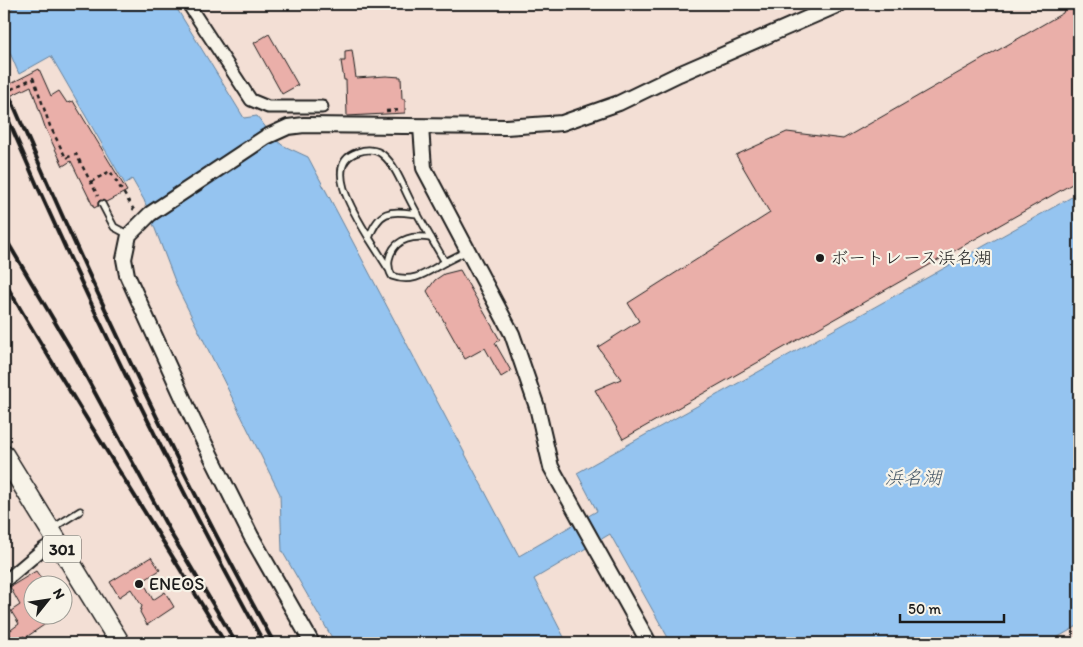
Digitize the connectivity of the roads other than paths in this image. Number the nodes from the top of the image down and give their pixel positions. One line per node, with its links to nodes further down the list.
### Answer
1 (188, 4): 3 (street)
2 (840, 4): 4 (street)
3 (322, 107)
4 (421, 127): 7 (street); 10 (street)
5 (102, 204): 7 (lane)
6 (418, 214): 8 (lane); 8 (lane); 9 (lane)
7 (129, 235): 18 (street)
8 (369, 238): 12 (lane)
9 (431, 238): 11 (lane); 12 (lane)
10 (468, 250): 11 (lane); 19 (street)
11 (445, 262): 12 (lane)
12 (388, 269)
13 (4, 455): 15 (highway, 301)
14 (80, 511): 15 (lane)
15 (54, 535): 16 (street); 17 (highway, 301)
16 (4, 582)
17 (120, 643)
18 (312, 643)
19 (649, 643)

